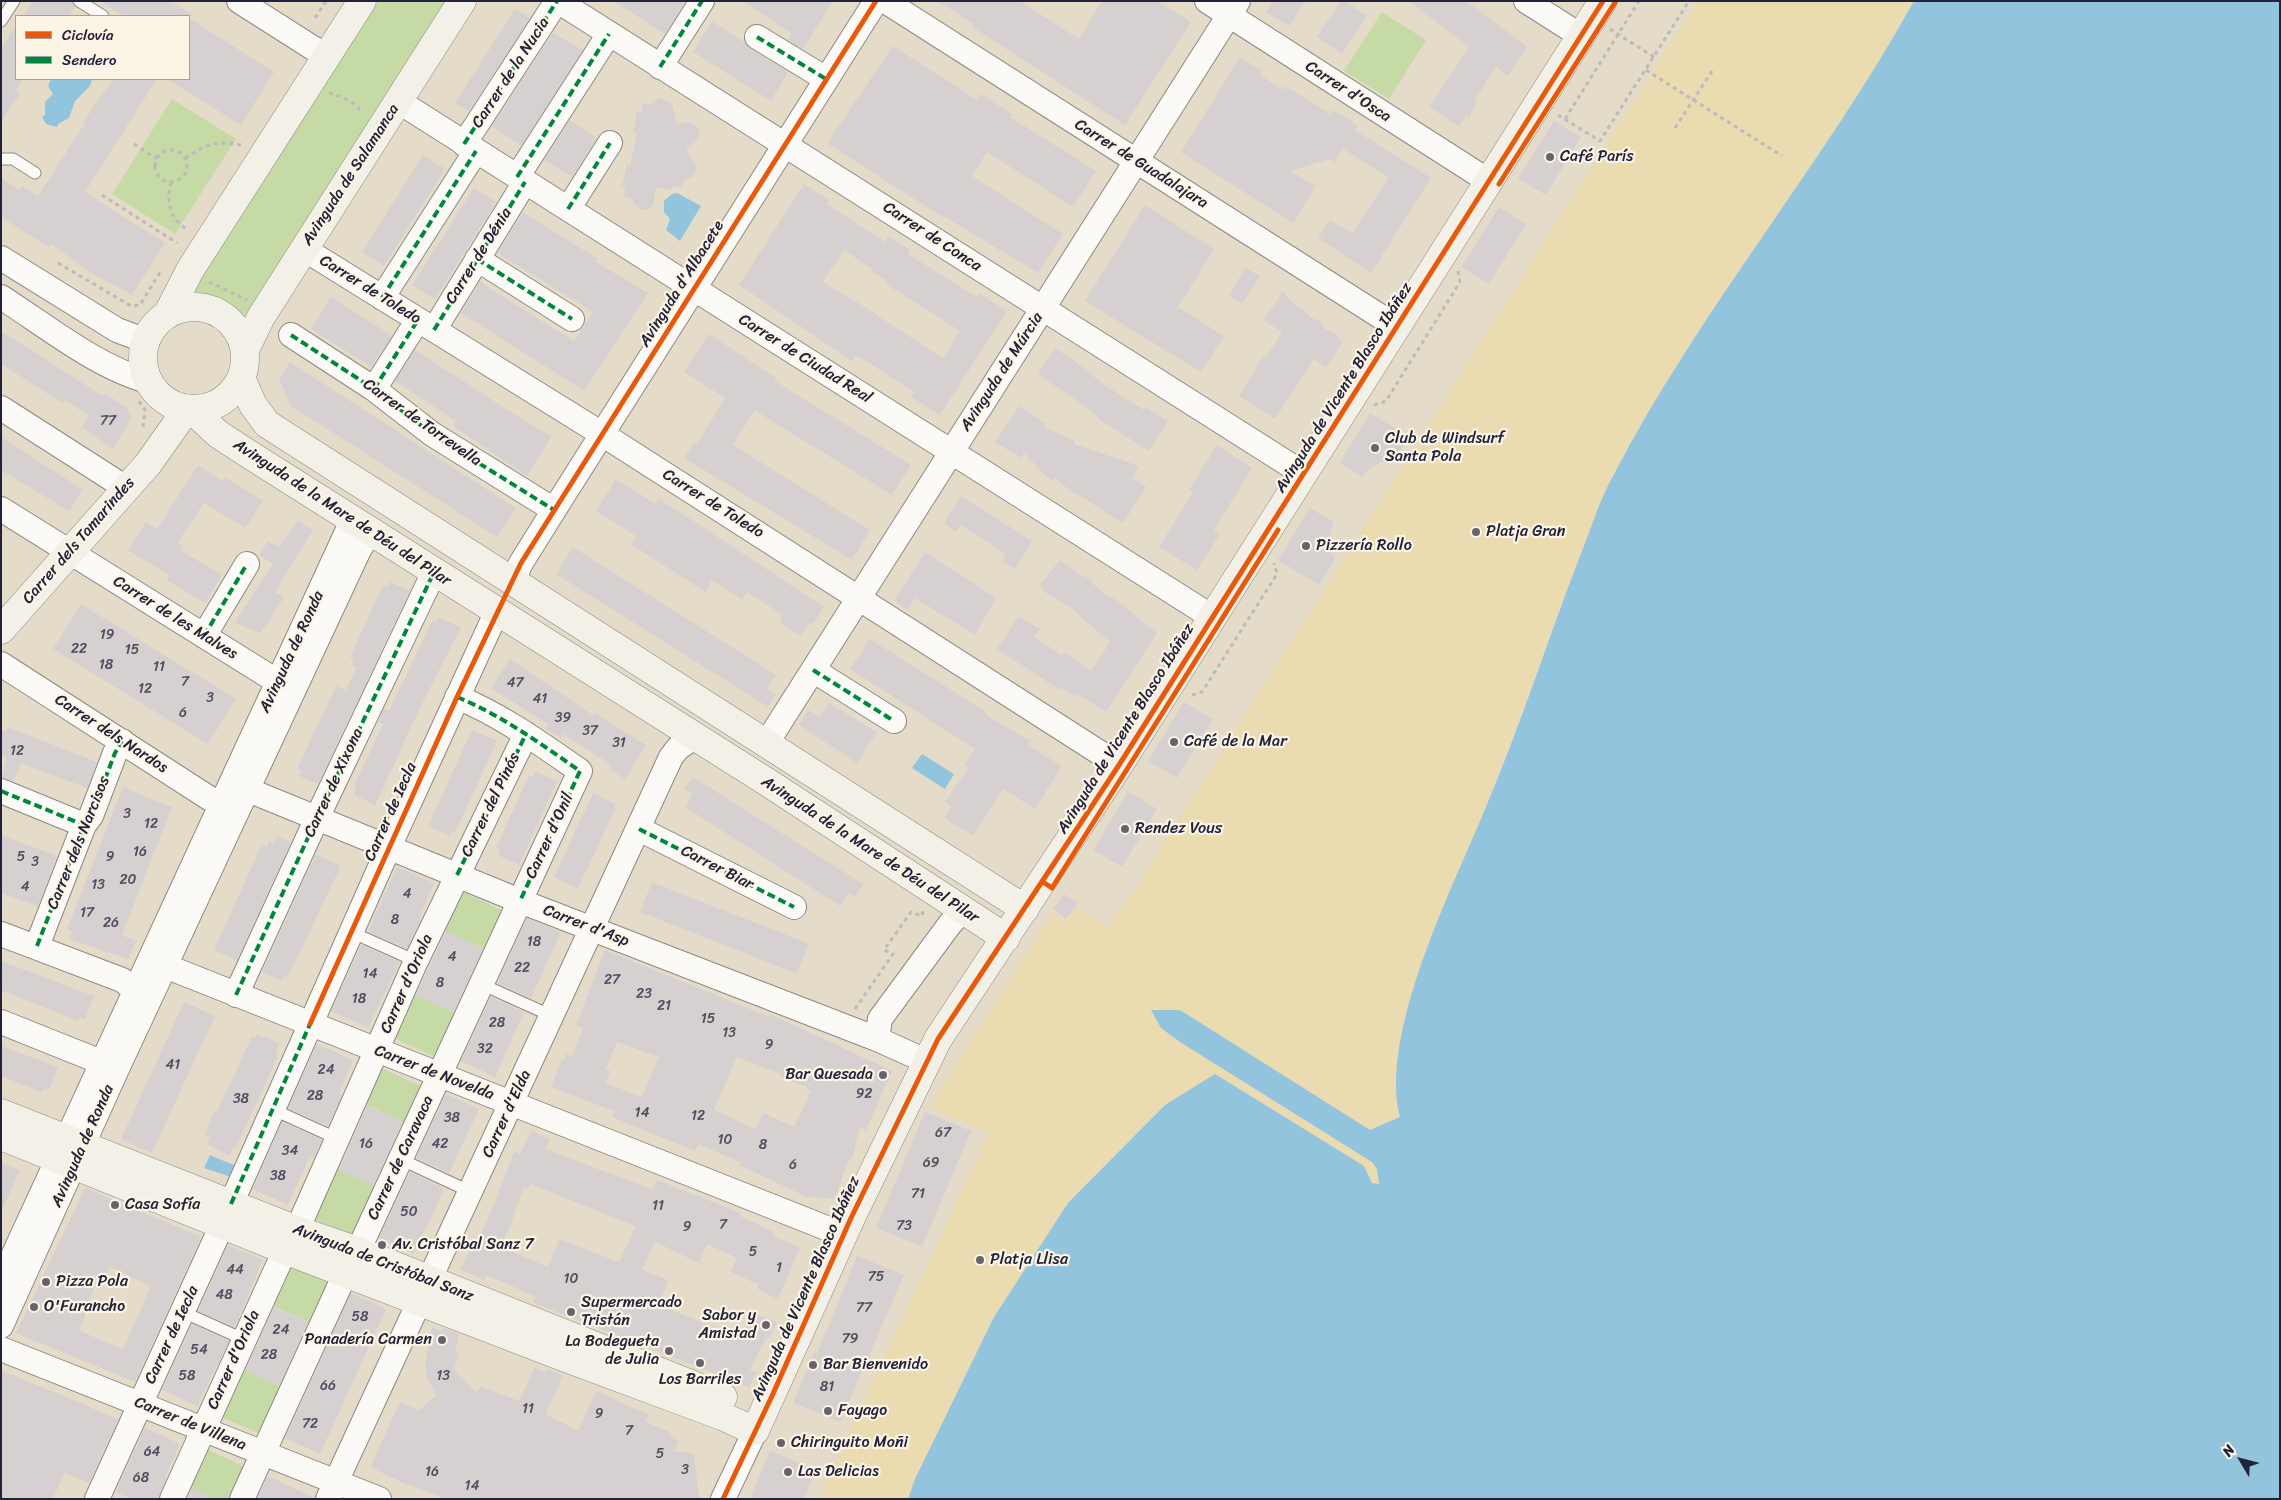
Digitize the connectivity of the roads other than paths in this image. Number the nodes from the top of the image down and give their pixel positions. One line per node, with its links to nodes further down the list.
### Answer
1 (14, 1): 15 (lane)
2 (79, 1): 14 (lane)
3 (239, 1): 19 (street)
4 (362, 1): 19 (street)
5 (462, 1): 22 (street, Avinguda de Salamanca)
6 (558, 1): 16 (street, Carrer de Conca); 25 (street, Carrer de la Nucia)
7 (702, 1): 20 (street)
8 (876, 1): 21 (street, Avinguda d'Albacete)
9 (885, 1): 27 (street, Carrer de Guadalajara)
10 (1207, 1): 13 (street, Carrer d'Osca)
11 (1526, 1): 17 (street)
12 (1602, 1): 17 (street, Avinguda de Vicente Blasco Ibáñez)
13 (1234, 8): 27 (street, Avinguda de Múrcia); 30 (street, Carrer d'Osca)
14 (101, 15)
15 (1, 21)
16 (609, 34): 20 (street, Carrer de Conca); 29 (street, Carrer de Dénia)
17 (1580, 36): 30 (street, Avinguda de Vicente Blasco Ibáñez)
18 (758, 37): 21 (street)
19 (326, 57): 39 (street)
20 (660, 67): 24 (street, Carrer de Conca)
21 (826, 79): 24 (street, Avinguda d'Albacete)
22 (398, 101): 25 (street, Carrer de Ciudad Real); 32 (street, Avinguda de Salamanca)
23 (610, 143): 31 (street)
24 (786, 144): 35 (street, Avinguda d'Albacete); 38 (street, Carrer de Conca)
25 (470, 147): 29 (street, Carrer de Ciudad Real); 37 (street, Carrer de la Nucia)
26 (1, 160): 28 (lane)
27 (1136, 162): 38 (street, Avinguda de Múrcia); 42 (street, Carrer de Guadalajara)
28 (35, 173)
29 (521, 179): 31 (street, Carrer de Ciudad Real); 34 (street, Carrer de Dénia)
30 (1490, 182): 42 (street, Avinguda de Vicente Blasco Ibáñez)
31 (568, 209): 35 (street, Carrer de Ciudad Real)
32 (304, 249): 37 (street, Carrer de Toledo); 45 (street, Avinguda de Salamanca)
33 (1, 258): 44 (street)
34 (477, 259): 40 (street); 41 (street, Carrer de Dénia)
35 (695, 289): 52 (street, Avinguda d'Albacete); 53 (street, Carrer de Ciudad Real)
36 (1, 298): 47 (street)
37 (382, 298): 41 (street, Carrer de Toledo)
38 (1044, 308): 53 (street, Avinguda de Múrcia); 54 (street, Carrer de Conca)
39 (167, 315): 44 (street); 45 (street)
40 (572, 320)
41 (426, 325): 48 (street, Carrer de Dénia); 52 (street, Carrer de Toledo)
42 (1397, 327): 54 (street, Avinguda de Vicente Blasco Ibáñez)
43 (290, 335): 48 (street, Carrer de Torrevella)
44 (146, 341): 47 (street)
45 (245, 350): 46 (street)
46 (241, 378): 50 (street); 56 (street, Avinguda de la Mare de Déu del Pilar)
47 (153, 389): 50 (street); 55 (street, Carrer dels Tamarindes)
48 (374, 389): 58 (street, Carrer de Torrevella)
49 (1, 408): 55 (street)
50 (189, 409): 51 (street, Avinguda de la Mare de Déu del Pilar); 55 (street, Carrer dels Tamarindes)
51 (218, 434): 55 (street, Carrer dels Tamarindes); 59 (street, Avinguda de la Mare de Déu del Pilar)
52 (602, 434): 58 (street, Avinguda d'Albacete); 64 (street, Carrer de Toledo)
53 (951, 451): 64 (street, Avinguda de Múrcia); 66 (street, Carrer de Ciudad Real)
54 (1304, 474): 66 (street, Avinguda de Vicente Blasco Ibáñez)
55 (137, 475): 60 (street, Carrer dels Tamarindes)
56 (377, 497): 59 (street); 63 (street, Avinguda de la Mare de Déu del Pilar)
57 (1, 509): 60 (street, Carrer de les Malves)
58 (554, 510): 63 (street, Avinguda d'Albacete)
59 (361, 526): 62 (street, Avinguda de la Mare de Déu del Pilar); 71 (street, Avinguda de Ronda); 81 (street, Avinguda de Ronda)
60 (71, 553): 67 (street, Carrer dels Tamarindes); 68 (street, Carrer de les Malves)
61 (247, 564): 68 (street)
62 (434, 572): 65 (street, Avinguda de la Mare de Déu del Pilar); 82 (street, Carrer de Xixona)
63 (512, 582): 65 (street); 77 (street, Avinguda de la Mare de Déu del Pilar)
64 (858, 596): 70 (street, Avinguda de Múrcia); 79 (street, Carrer de Toledo)
65 (497, 612): 72 (street, Carrer de Iecla); 75 (street, Avinguda de la Mare de Déu del Pilar)
66 (1212, 617): 79 (street, Avinguda de Vicente Blasco Ibáñez)
67 (1, 630)
68 (204, 636): 71 (street, Carrer de les Malves)
69 (1, 664): 76 (street, Carrer dels Nardos)
70 (813, 670): 73 (street); 77 (street, Avinguda de Múrcia)
71 (277, 685): 81 (street, Avinguda de Ronda)
72 (457, 697): 74 (street); 85 (street, Carrer de Iecla)
73 (894, 721)
74 (526, 734): 86 (street, Carrer del Pinós); 87 (street, Carrer d'Onil)
75 (695, 738): 78 (street, Avinguda de la Mare de Déu del Pilar); 84 (street, Carrer d'Elda)
76 (122, 741): 81 (street, Carrer dels Nardos); 83 (street, Carrer dels Narcisos)
77 (766, 744): 78 (street, Avinguda de la Mare de Déu del Pilar); 89 (street, Avinguda de la Mare de Déu del Pilar)
78 (734, 762): 90 (street, Avinguda de la Mare de Déu del Pilar)
79 (1119, 765): 89 (street, Avinguda de Vicente Blasco Ibáñez)
80 (1, 791): 83 (street)
81 (232, 792): 82 (street, Carrer d'Asp); 97 (street, Avinguda de Ronda)
82 (317, 818): 85 (street, Carrer d'Asp); 100 (street, Carrer de Xixona)
83 (84, 825): 95 (street, Carrer dels Narcisos)
84 (639, 829): 88 (street, Carrer Biar); 91 (street, Carrer d'Elda)
85 (389, 847): 86 (street, Carrer d'Asp); 92 (street, Carrer de Iecla)
86 (457, 875): 87 (street, Carrer d'Asp); 96 (street, Carrer d'Oriola)
87 (520, 901): 91 (street, Carrer d'Asp); 98 (street, Carrer de Caravaca)
88 (794, 907)
89 (1025, 909): 94 (street, Avinguda de Vicente Blasco Ibáñez)
90 (968, 912): 94 (street, Avinguda de la Mare de Déu del Pilar); 104 (street)
91 (593, 928): 101 (street, Carrer d'Elda); 104 (street, Carrer d'Asp)
92 (351, 932): 96 (lane); 103 (street, Carrer de Iecla)
93 (1, 934): 95 (street)
94 (1006, 938): 106 (street, Avinguda de Vicente Blasco Ibáñez)
95 (37, 946): 99 (street)
96 (416, 961): 105 (street, Carrer d'Oriola)
97 (156, 963): 99 (street, Avinguda de Ronda); 100 (street, Carrer de Novelda); 114 (street, Avinguda de Ronda)
98 (481, 984): 101 (lane); 108 (street, Carrer de Caravaca)
99 (135, 990): 107 (street, Avinguda de Ronda)
100 (236, 995): 103 (street, Carrer de Novelda)
101 (552, 1016): 109 (street, Carrer d'Elda)
102 (1, 1022): 107 (street)
103 (310, 1024): 105 (street, Carrer de Novelda); 110 (street, Carrer de Iecla)
104 (877, 1039): 106 (street, Carrer d'Asp)
105 (377, 1051): 108 (street, Carrer de Novelda); 113 (street, Carrer d'Oriola)
106 (926, 1061): 118 (street, Avinguda de Vicente Blasco Ibáñez)
107 (101, 1062): 114 (street, Avinguda de Ronda)
108 (439, 1076): 109 (street, Carrer de Novelda); 115 (street, Carrer de Caravaca)
109 (512, 1103): 116 (street, Carrer d'Elda); 118 (street, Carrer de Novelda)
110 (272, 1109): 113 (lane); 117 (street, Carrer de Iecla)
111 (1, 1113): 114 (street, Avinguda de Cristóbal Sanz)
112 (1, 1136): 114 (street, Avinguda de Cristóbal Sanz)
113 (338, 1139): 119 (street, Carrer d'Oriola)
114 (70, 1152): 117 (street, Avinguda de Cristóbal Sanz); 121 (street, Avinguda de Ronda); 124 (street, Avinguda de Ronda)
115 (400, 1159): 116 (lane); 120 (street, Carrer de Caravaca)
116 (471, 1192): 122 (street, Carrer d'Elda)
117 (227, 1214): 119 (street, Avinguda de Cristóbal Sanz); 123 (street, Carrer de Iecla)
118 (844, 1235): 128 (street, Avinguda de Vicente Blasco Ibáñez)
119 (291, 1240): 120 (street, Avinguda de Cristóbal Sanz); 125 (street, Carrer d'Oriola)
120 (352, 1262): 122 (street, Avinguda de Cristóbal Sanz); 130 (street, Carrer de Caravaca)
121 (1, 1282)
122 (425, 1291): 128 (street, Avinguda de Cristóbal Sanz); 131 (street, Carrer d'Elda)
123 (183, 1312): 125 (lane); 127 (street, Carrer de Iecla)
124 (1, 1326)
125 (244, 1339): 129 (street, Carrer d'Oriola)
126 (1, 1349): 127 (street, Carrer de Villena)
127 (140, 1404): 129 (street, Carrer de Villena); 132 (street, Carrer de Iecla)
128 (759, 1422): 136 (street, Avinguda de Vicente Blasco Ibáñez)
129 (203, 1429): 130 (street, Carrer de Villena); 133 (street, Carrer d'Oriola)
130 (263, 1453): 131 (street, Carrer de Villena); 134 (street, Carrer de Caravaca)
131 (332, 1490): 135 (street, Carrer de Villena)
132 (102, 1497)
133 (172, 1499)
134 (242, 1499)
135 (379, 1499)
136 (723, 1499)

